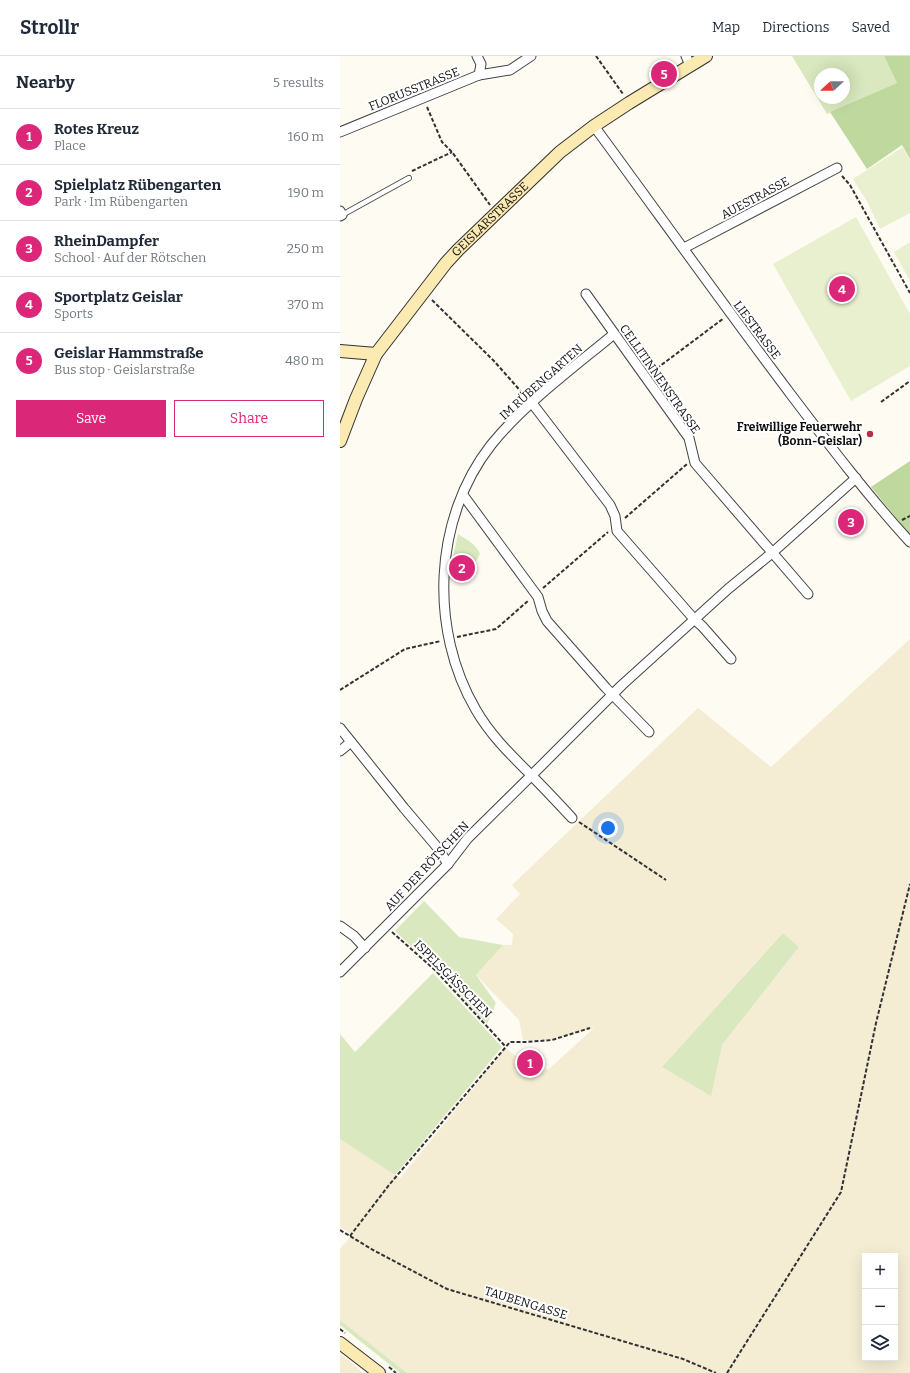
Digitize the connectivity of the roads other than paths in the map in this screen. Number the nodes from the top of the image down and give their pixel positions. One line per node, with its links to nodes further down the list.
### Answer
1 (477, 56): 5 (street, FLORUSSTRASSE)
2 (531, 56): 5 (street)
3 (706, 56): 4 (street, GEISLARSTRASSE)
4 (688, 61): 6 (street, GEISLARSTRASSE)
5 (479, 75): 7 (street, FLORUSSTRASSE)
6 (594, 126): 11 (street, LIESTRASSE); 15 (street, GEISLARSTRASSE)
7 (340, 132)
8 (836, 168): 11 (street, AUESTRASSE)
9 (409, 178): 10 (lane)
10 (341, 214)
11 (684, 248): 18 (street, LIESTRASSE)
12 (586, 294): 13 (street, CELLITINNENSTRASSE)
13 (614, 334): 16 (street, IM RÜBENGARTEN); 21 (street, CELLITINNENSTRASSE)
14 (340, 351): 15 (street)
15 (376, 354): 17 (street, GEISLARSTRASSE)
16 (532, 403): 19 (street, IM RÜBENGARTEN); 23 (street)
17 (340, 441)
18 (856, 478): 20 (street, LIESTRASSE); 21 (street, AUF DER RÖTSCHEN)
19 (463, 495): 25 (street); 30 (street, IM RÜBENGARTEN)
20 (910, 542)
21 (772, 552): 22 (street); 23 (street, AUF DER RÖTSCHEN)
22 (808, 594)
23 (694, 619): 24 (street); 25 (street, AUF DER RÖTSCHEN)
24 (731, 659)
25 (612, 695): 27 (street); 30 (street, AUF DER RÖTSCHEN)
26 (340, 728): 28 (street)
27 (649, 732)
28 (351, 742): 29 (street); 32 (street)
29 (340, 751)
30 (531, 776): 31 (street); 32 (street, AUF DER RÖTSCHEN)
31 (572, 818)
32 (448, 864): 34 (street, AUF DER RÖTSCHEN)
33 (340, 926): 34 (street)
34 (365, 948): 35 (street, AUF DER RÖTSCHEN)
35 (340, 972)
36 (340, 1343): 37 (street)
37 (379, 1373)

